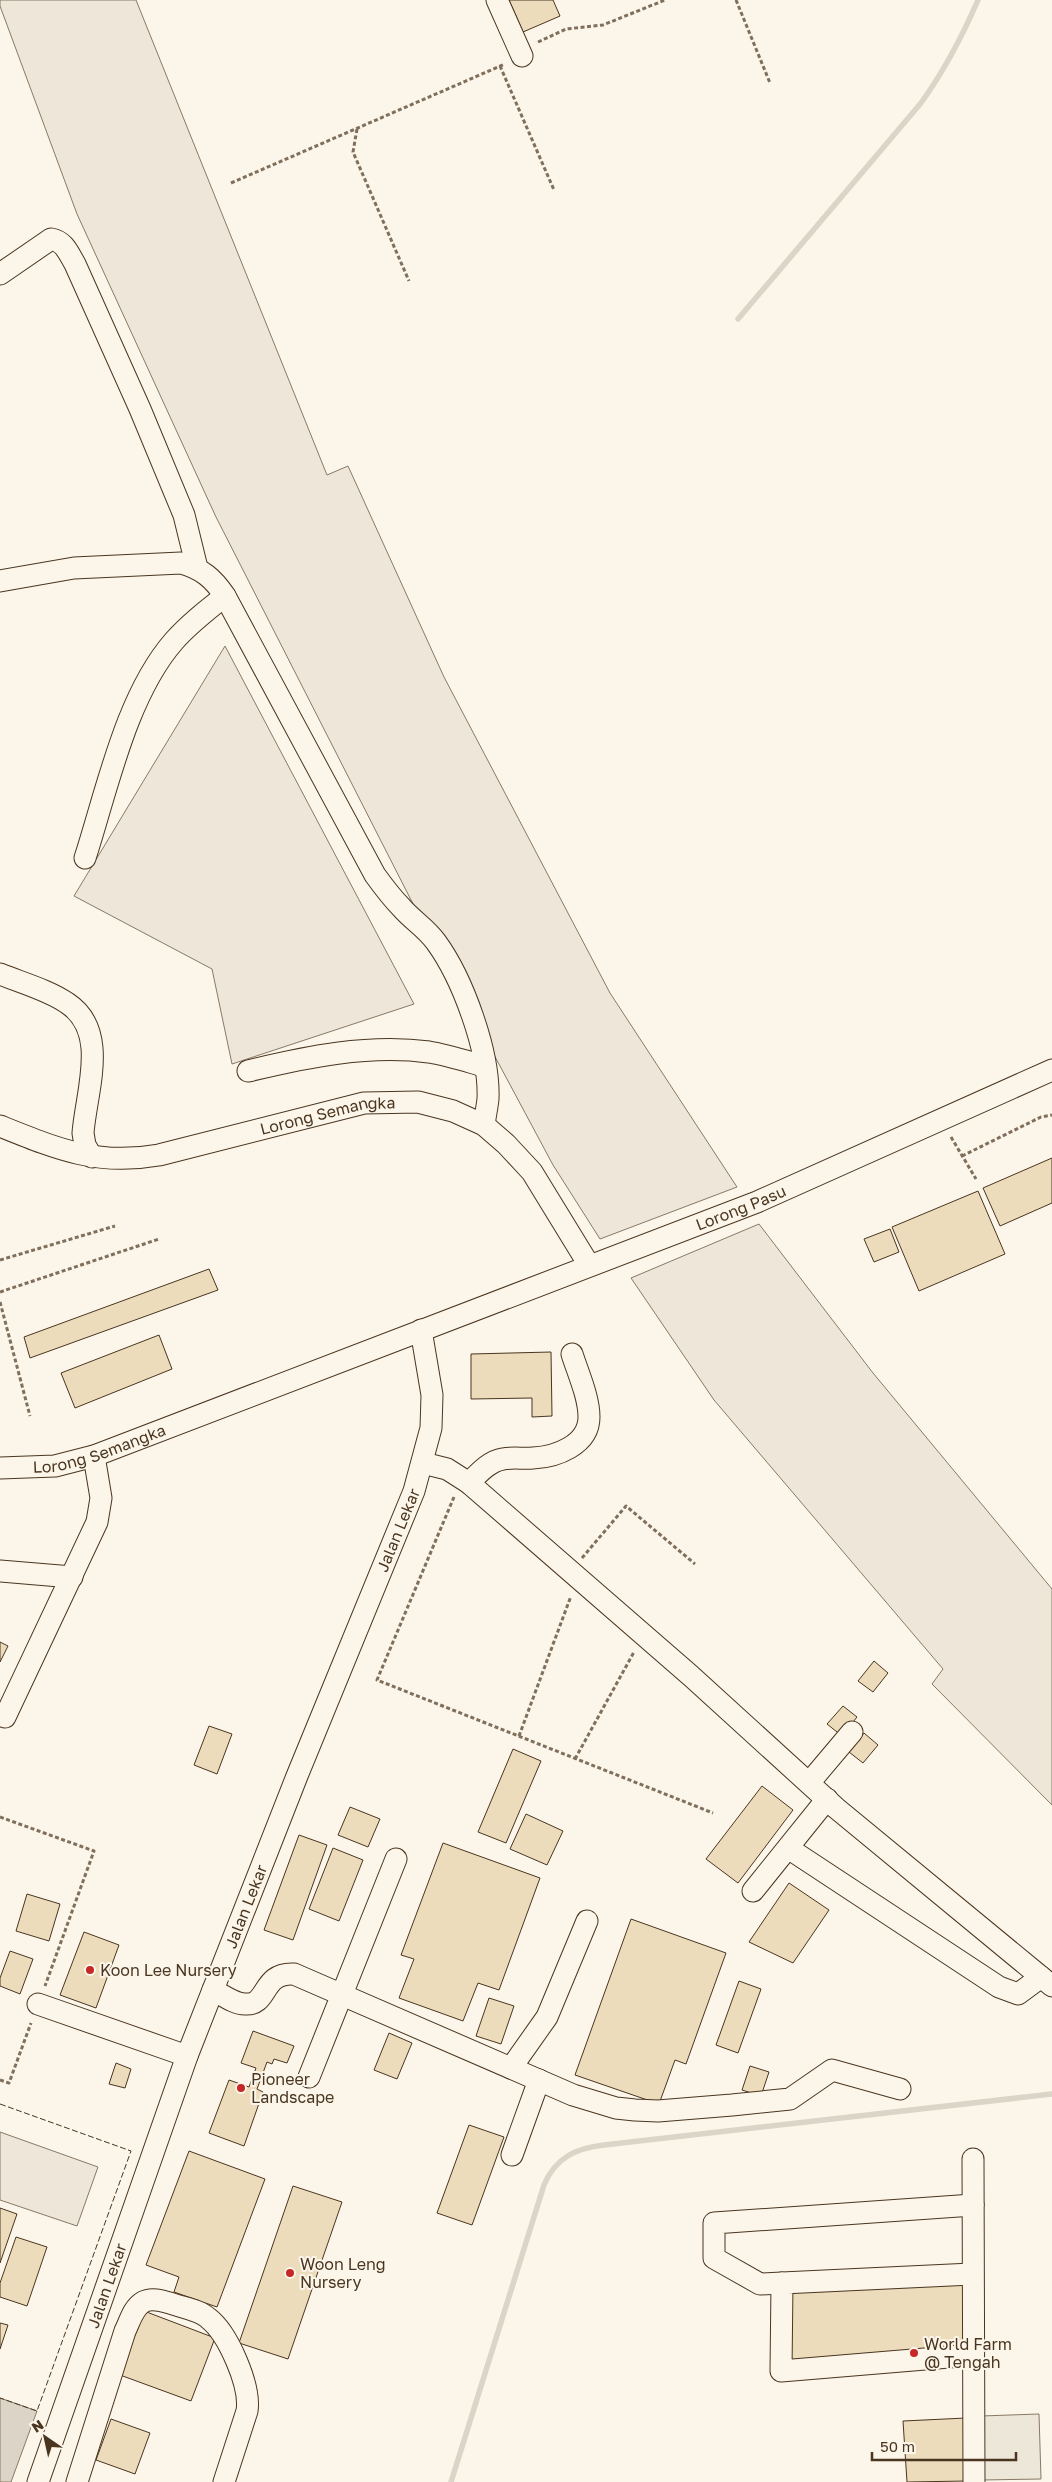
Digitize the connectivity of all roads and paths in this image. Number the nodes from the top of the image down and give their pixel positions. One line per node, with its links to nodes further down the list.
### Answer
1 (497, 0): 4 (street)
2 (666, 0): 4 (path)
3 (736, 0): 6 (path)
4 (520, 52): 5 (path)
5 (500, 66): 7 (path); 9 (path)
6 (770, 83)
7 (357, 129): 8 (path); 11 (path)
8 (231, 183)
9 (554, 190)
10 (0, 274): 12 (street)
11 (409, 282)
12 (197, 568): 13 (street); 14 (street)
13 (0, 581)
14 (225, 596): 15 (street); 17 (street)
15 (85, 858)
16 (0, 974): 25 (street)
17 (484, 1066): 19 (street); 23 (street)
18 (1052, 1070): 21 (street, Lorong Pasu)
19 (248, 1071)
20 (1052, 1115): 24 (path)
21 (941, 1119): 24 (path); 30 (street, Lorong Pasu)
22 (0, 1126): 25 (street, Lorong Semangka)
23 (484, 1126): 25 (street, Lorong Semangka); 30 (street, Lorong Semangka)
24 (962, 1156): 26 (path)
25 (92, 1157)
26 (976, 1179)
27 (115, 1226): 29 (path)
28 (159, 1239): 31 (path)
29 (0, 1260)
30 (589, 1265): 33 (street, Lorong Pasu)
31 (0, 1292)
32 (0, 1302): 35 (path)
33 (421, 1330): 36 (street, Lorong Semangka); 37 (street, Jalan Lekar)
34 (572, 1354): 39 (street)
35 (30, 1416)
36 (94, 1456): 38 (street, Lorong Semangka); 43 (street)
37 (423, 1463): 39 (street); 58 (street, Jalan Lekar)
38 (0, 1468)
39 (469, 1482): 42 (street); 47 (path)
40 (695, 1564): 42 (path)
41 (0, 1571): 43 (street)
42 (574, 1574): 44 (street); 47 (path)
43 (72, 1577): 45 (street)
44 (644, 1635): 48 (path); 49 (street)
45 (5, 1718)
46 (852, 1732): 49 (street)
47 (519, 1736): 48 (path)
48 (576, 1759): 51 (path)
49 (809, 1783): 50 (street)
50 (827, 1799): 53 (street); 57 (street)
51 (713, 1813)
52 (0, 1817): 60 (path)
53 (788, 1848): 55 (street); 57 (street)
54 (396, 1859): 59 (street)
55 (753, 1891)
56 (587, 1921): 62 (street)
57 (1047, 1981)
58 (213, 1990): 59 (street); 61 (street, Jalan Lekar)
59 (342, 1994): 62 (street); 63 (street)
60 (38, 2004): 61 (street); 64 (path)
61 (187, 2056): 73 (street, Jalan Lekar)
62 (511, 2068): 65 (street)
63 (309, 2078)
64 (0, 2080)
65 (539, 2080): 66 (street); 67 (street)
66 (900, 2089)
67 (512, 2155)
68 (972, 2159): 69 (street)
69 (973, 2205): 70 (street); 71 (street)
70 (972, 2274): 71 (street); 72 (street)
71 (782, 2283): 72 (street)
72 (973, 2355): 76 (street)
73 (38, 2482)
74 (78, 2482): 75 (street)
75 (224, 2482)
76 (974, 2482)

